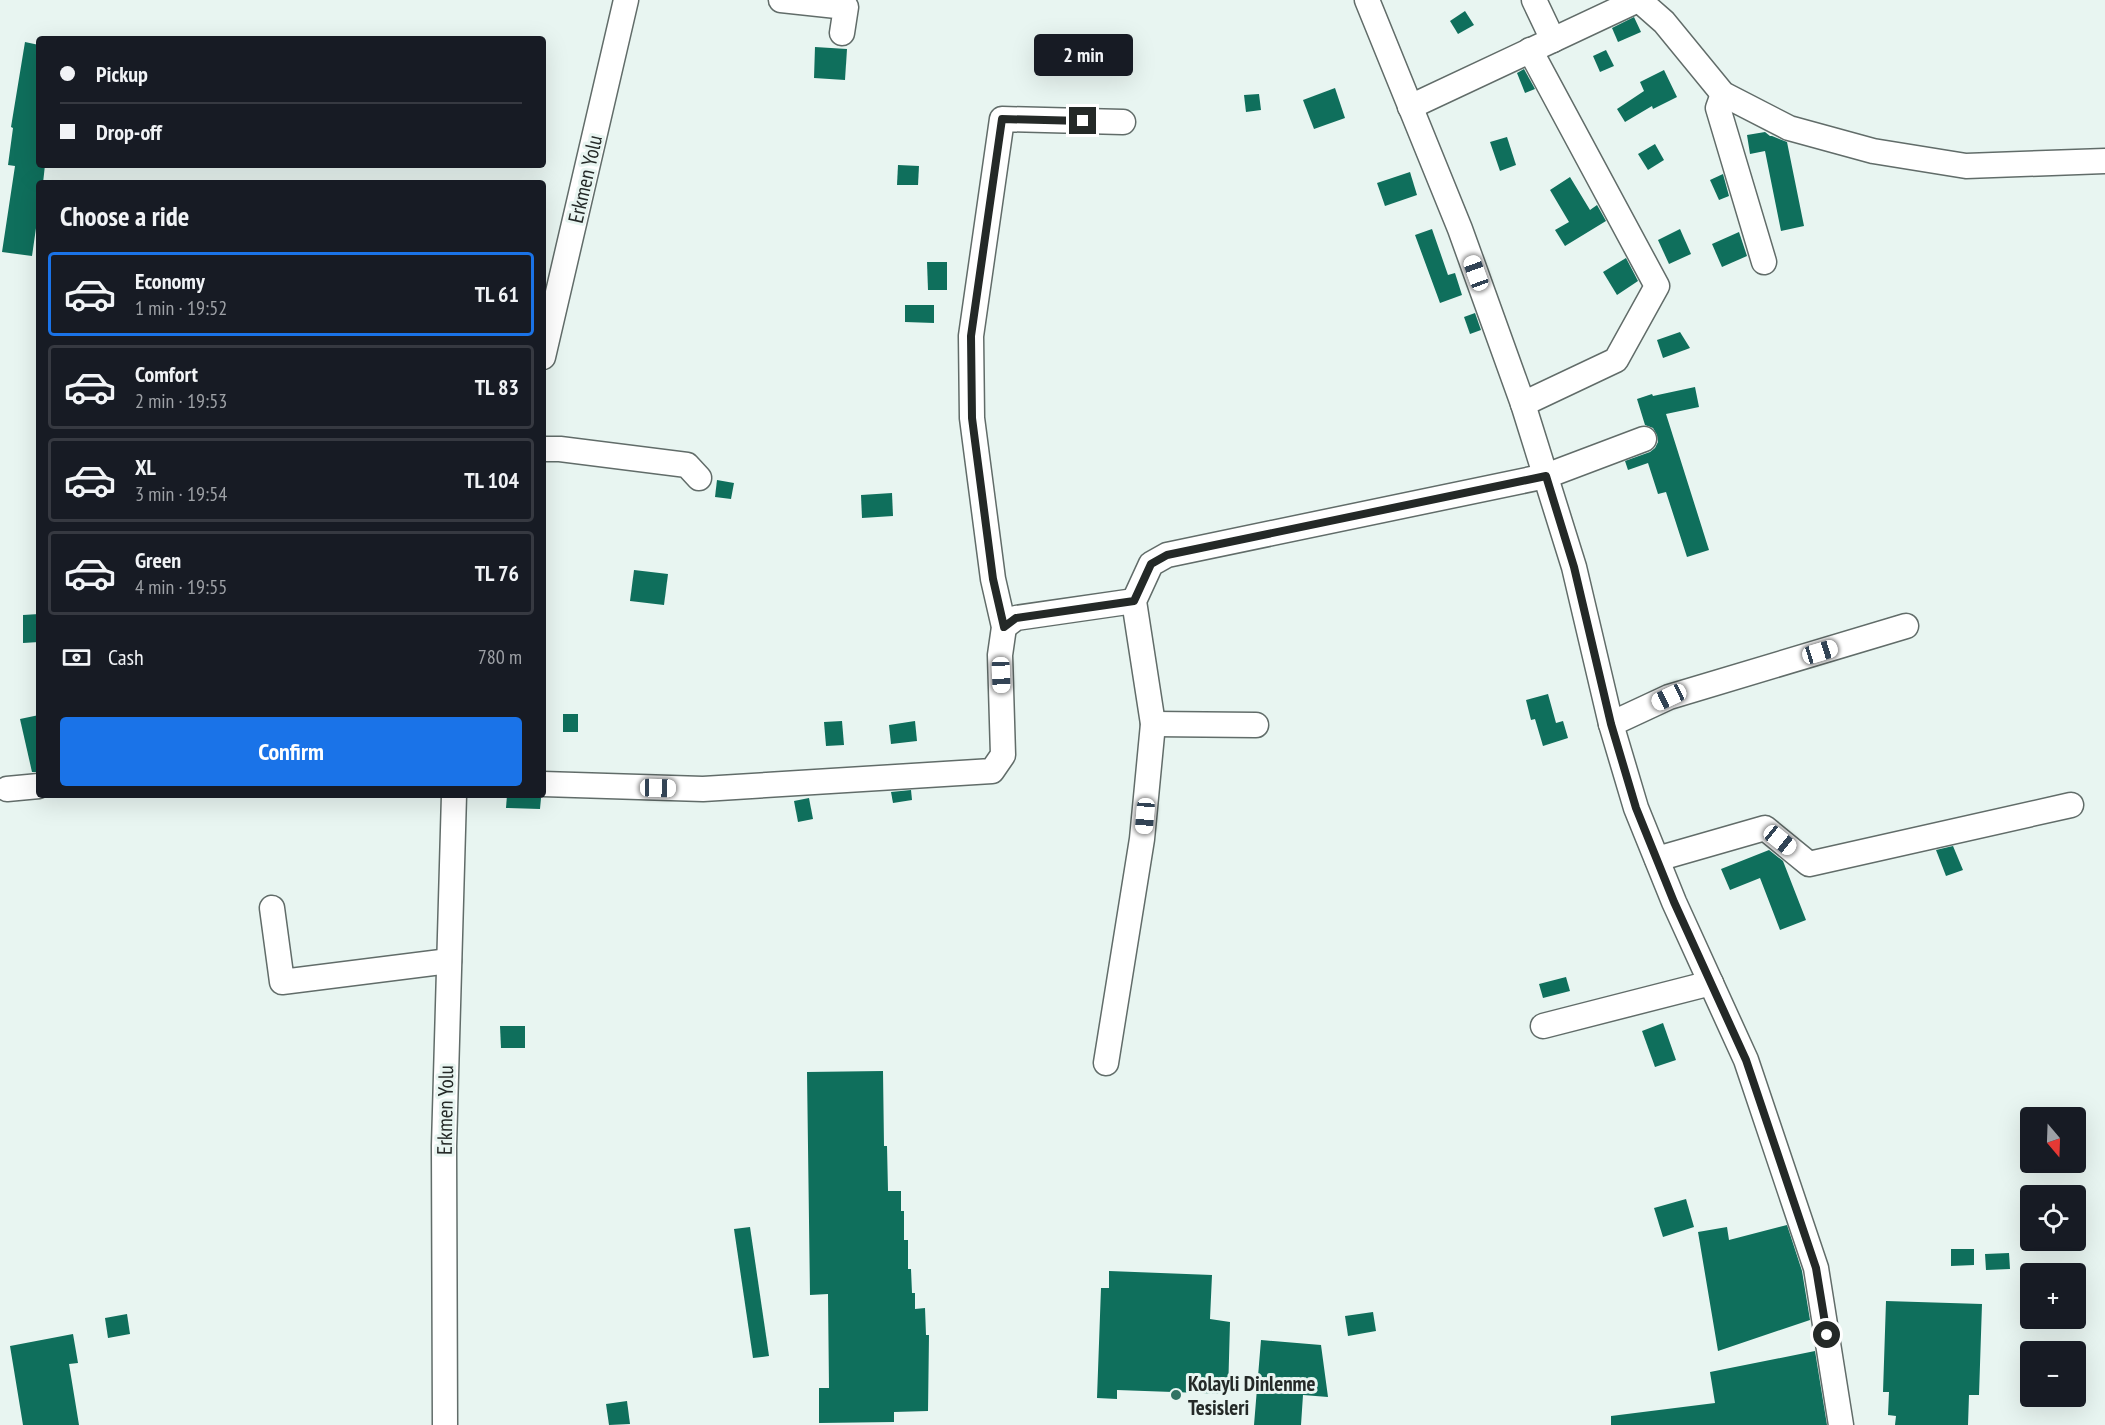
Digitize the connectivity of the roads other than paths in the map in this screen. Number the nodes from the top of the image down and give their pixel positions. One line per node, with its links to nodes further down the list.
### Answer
1 (626, 0): 14 (street, Erkmen Yolu)
2 (781, 0): 6 (street)
3 (1367, 0): 10 (street)
4 (1534, 0): 7 (street)
5 (1639, 0): 7 (street); 9 (street)
6 (842, 33)
7 (1553, 40): 8 (street)
8 (1530, 50): 10 (street); 15 (street)
9 (1723, 94): 12 (street); 13 (street)
10 (1410, 106): 15 (street)
11 (1123, 122): 22 (street)
12 (2105, 161)
13 (1764, 262)
14 (546, 344)
15 (1523, 404): 18 (street)
16 (1644, 439): 18 (street)
17 (546, 449): 19 (street)
18 (1546, 476): 20 (street); 24 (street)
19 (699, 478)
20 (1134, 601): 22 (street); 23 (street)
21 (1906, 626): 24 (street)
22 (1004, 627): 26 (street)
23 (1153, 724): 25 (street); 36 (street)
24 (1611, 724): 31 (street)
25 (1256, 725)
26 (546, 784)
27 (36, 786): 28 (street)
28 (8, 789)
29 (454, 798): 33 (street, Erkmen Yolu)
30 (2071, 805): 31 (street)
31 (1657, 860): 34 (street)
32 (272, 908): 33 (street)
33 (449, 961): 37 (street, Erkmen Yolu)
34 (1711, 983): 35 (street); 38 (street)
35 (1543, 1026)
36 (1106, 1063)
37 (445, 1425)
38 (1841, 1425)

